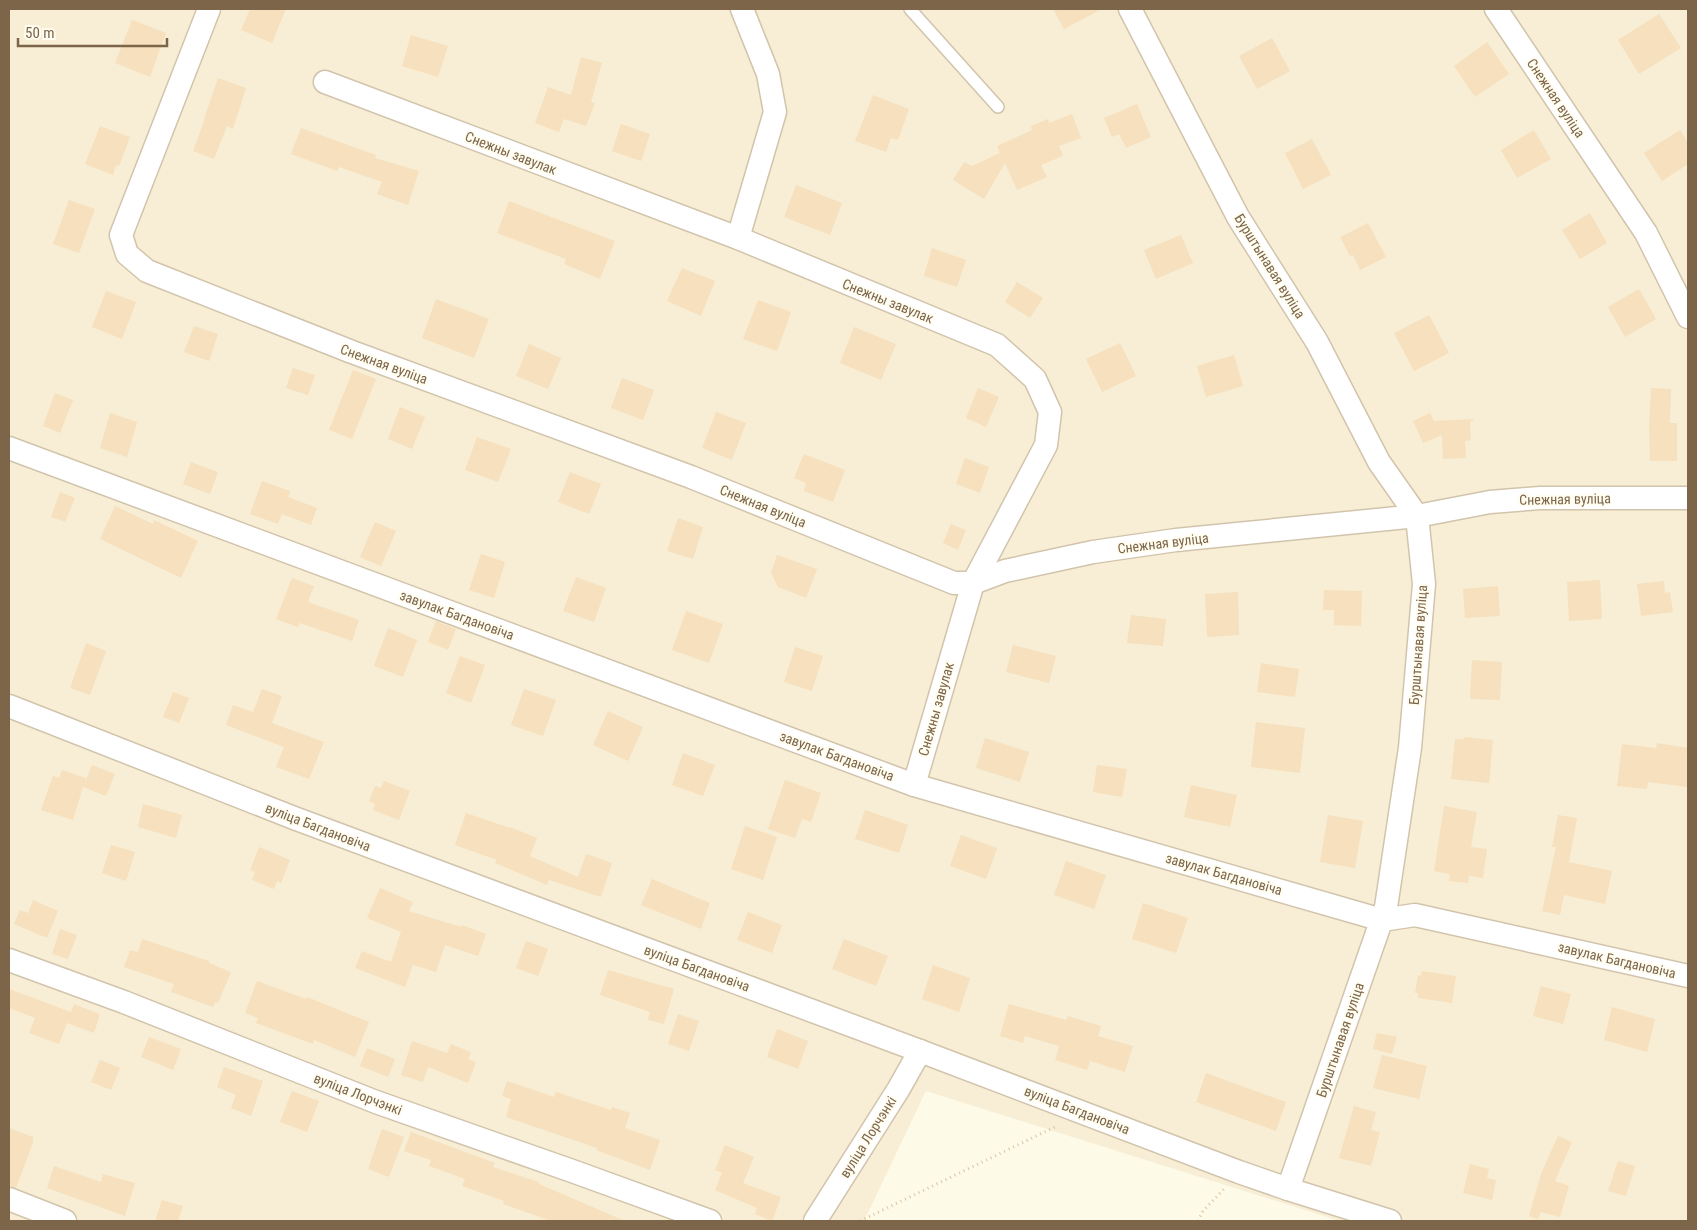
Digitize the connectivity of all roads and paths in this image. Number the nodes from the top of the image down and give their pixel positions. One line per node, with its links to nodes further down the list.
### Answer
1 (209, 9): 13 (street, Снежная вуліца)
2 (742, 9): 8 (street)
3 (910, 9): 7 (lane)
4 (1130, 9): 12 (street, Бурштынавая вуліца)
5 (1496, 9): 9 (street, Снежная вуліца)
6 (325, 82): 8 (street, Снежны завулак)
7 (998, 107)
8 (738, 238): 13 (street, Снежны завулак)
9 (1688, 317)
10 (9, 448): 15 (street, завулак Багдановіча)
11 (1688, 498): 12 (street, Снежная вуліца)
12 (1417, 516): 13 (street, Снежная вуліца); 16 (street, Бурштынавая вуліца)
13 (973, 583): 15 (street, Снежны завулак)
14 (9, 706): 19 (street, вуліца Багдановіча)
15 (914, 785): 16 (street, завулак Багдановіча)
16 (1382, 920): 18 (street, завулак Багдановіча); 22 (street, Бурштынавая вуліца)
17 (9, 960): 25 (street, вуліца Лорчэнкі)
18 (1688, 976)
19 (920, 1051): 20 (street, вуліца Багдановіча); 26 (street, вуліца Лорчэнкі)
20 (1071, 1108): 21 (street, вуліца Багдановіча); 27 (path)
21 (1239, 1172): 22 (street, вуліца Багдановіча); 28 (path)
22 (1288, 1190): 29 (street, вуліца Багдановіча)
23 (9, 1200): 24 (street)
24 (65, 1221)
25 (710, 1221)
26 (815, 1221)
27 (860, 1221)
28 (1198, 1221)
29 (1390, 1221)

